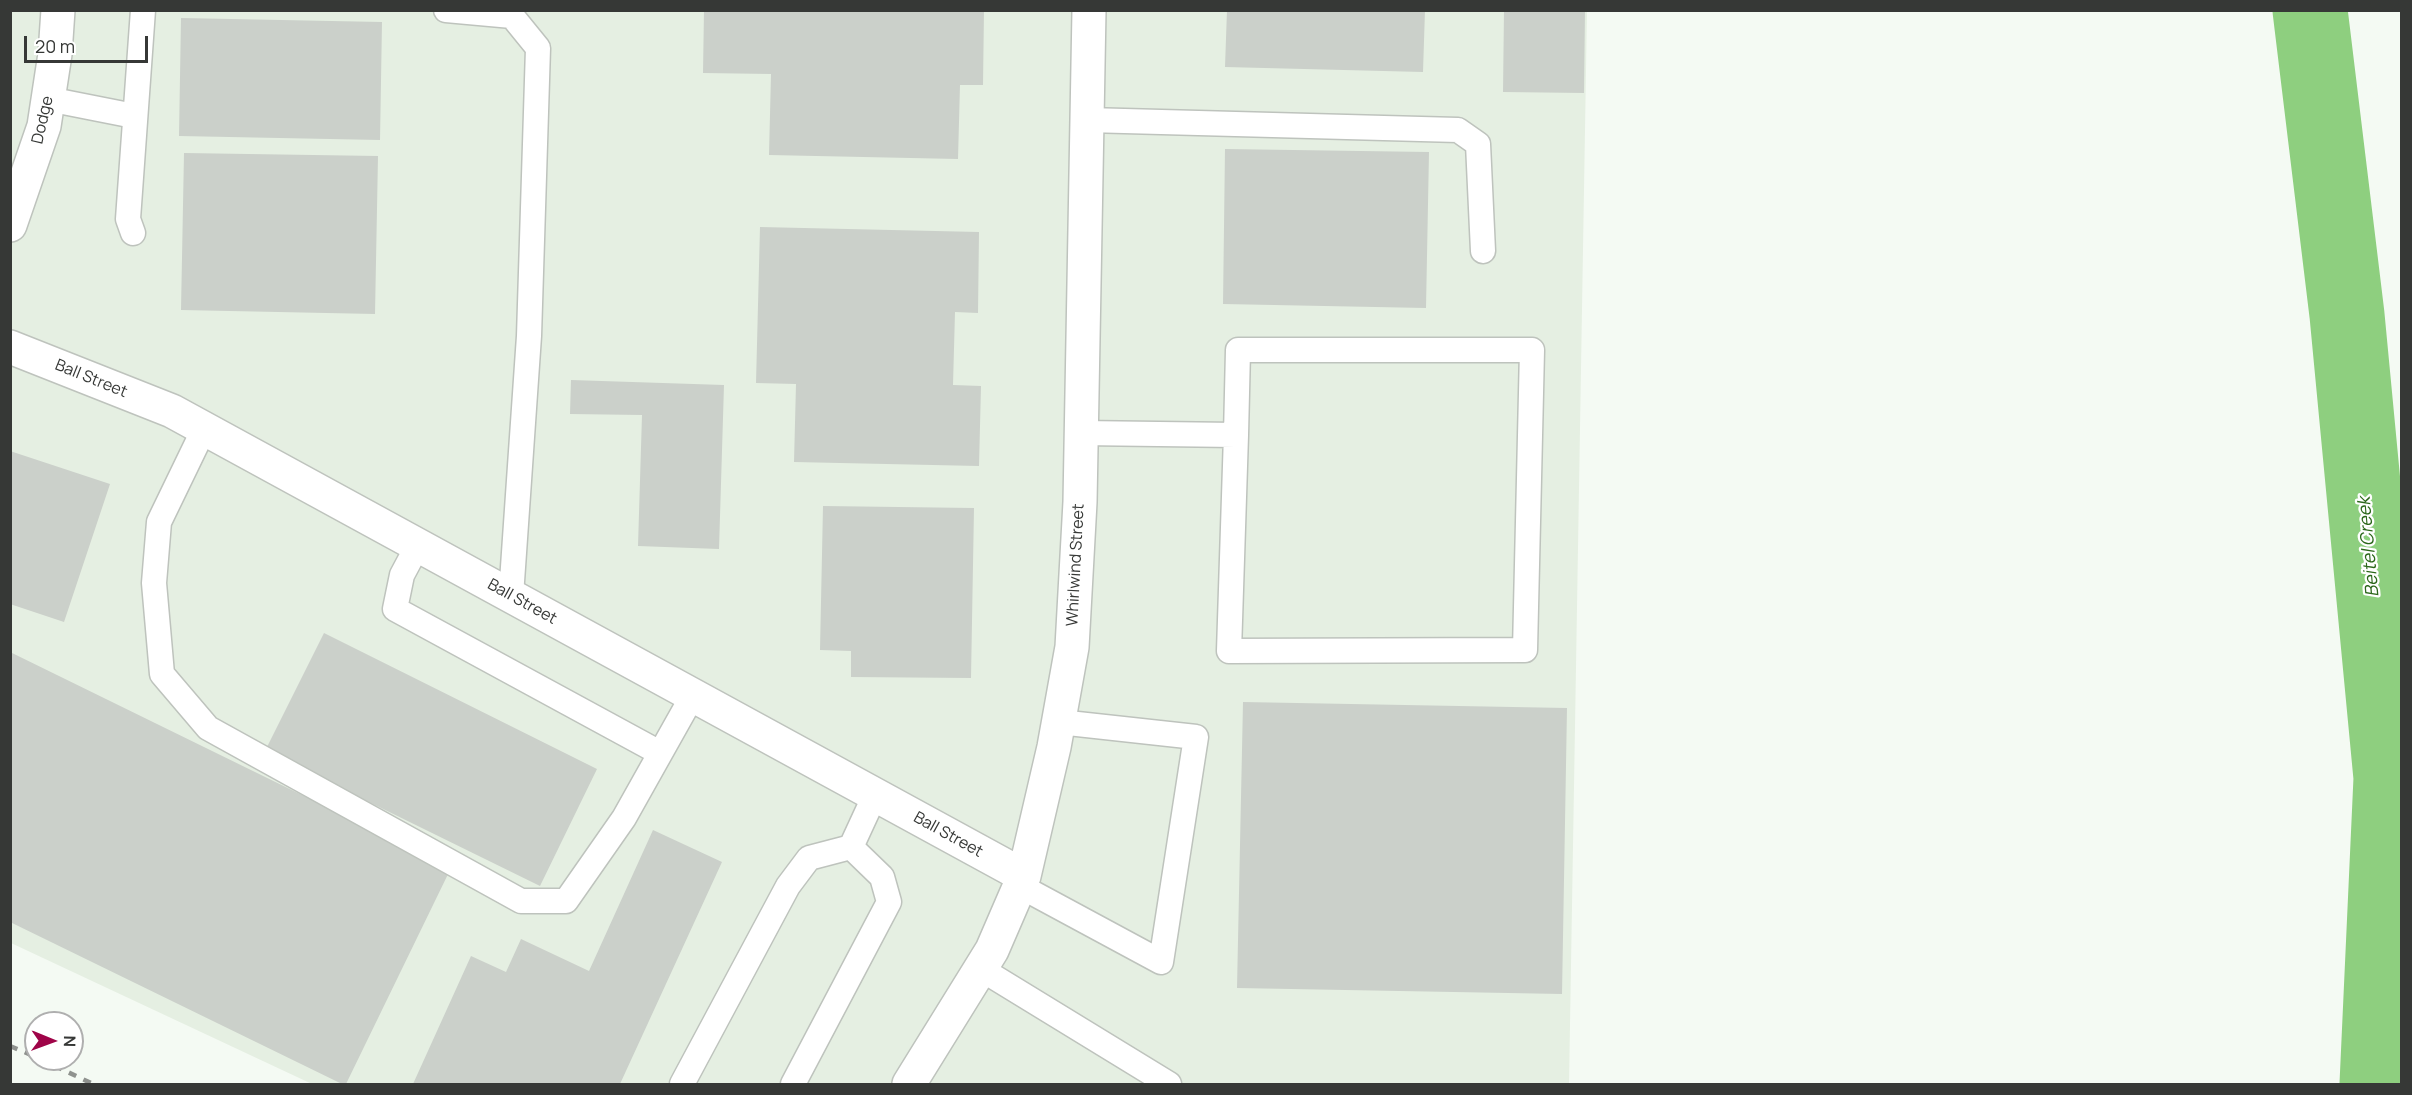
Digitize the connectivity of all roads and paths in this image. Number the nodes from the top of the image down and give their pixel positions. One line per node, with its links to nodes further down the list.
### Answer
1 (58, 10): 5 (street, Dodge)
2 (143, 10): 6 (lane)
3 (446, 10): 16 (lane)
4 (1089, 10): 7 (street, Whirlwind Street)
5 (48, 99): 6 (lane); 8 (street, Dodge)
6 (134, 116): 9 (lane)
7 (1087, 120): 10 (lane); 13 (street, Whirlwind Street)
8 (10, 225)
9 (133, 233)
10 (1483, 251)
11 (10, 347): 12 (street, Ball Street)
12 (204, 429): 15 (street, Ball Street); 19 (lane)
13 (1081, 433): 14 (lane); 18 (street, Whirlwind Street)
14 (1236, 435): 14 (lane)
15 (418, 545): 16 (street, Ball Street); 19 (lane)
16 (511, 596): 17 (street, Ball Street)
17 (693, 695): 19 (lane); 20 (street, Ball Street)
18 (1059, 722): 22 (street, Whirlwind Street); 22 (lane)
19 (660, 753)
20 (874, 795): 21 (lane); 22 (street, Ball Street)
21 (851, 847): 24 (lane); 25 (lane)
22 (1022, 881): 23 (street, Whirlwind Street)
23 (981, 969): 26 (street, Whirlwind Street); 27 (lane)
24 (682, 1084)
25 (793, 1084)
26 (909, 1084)
27 (1169, 1084)

